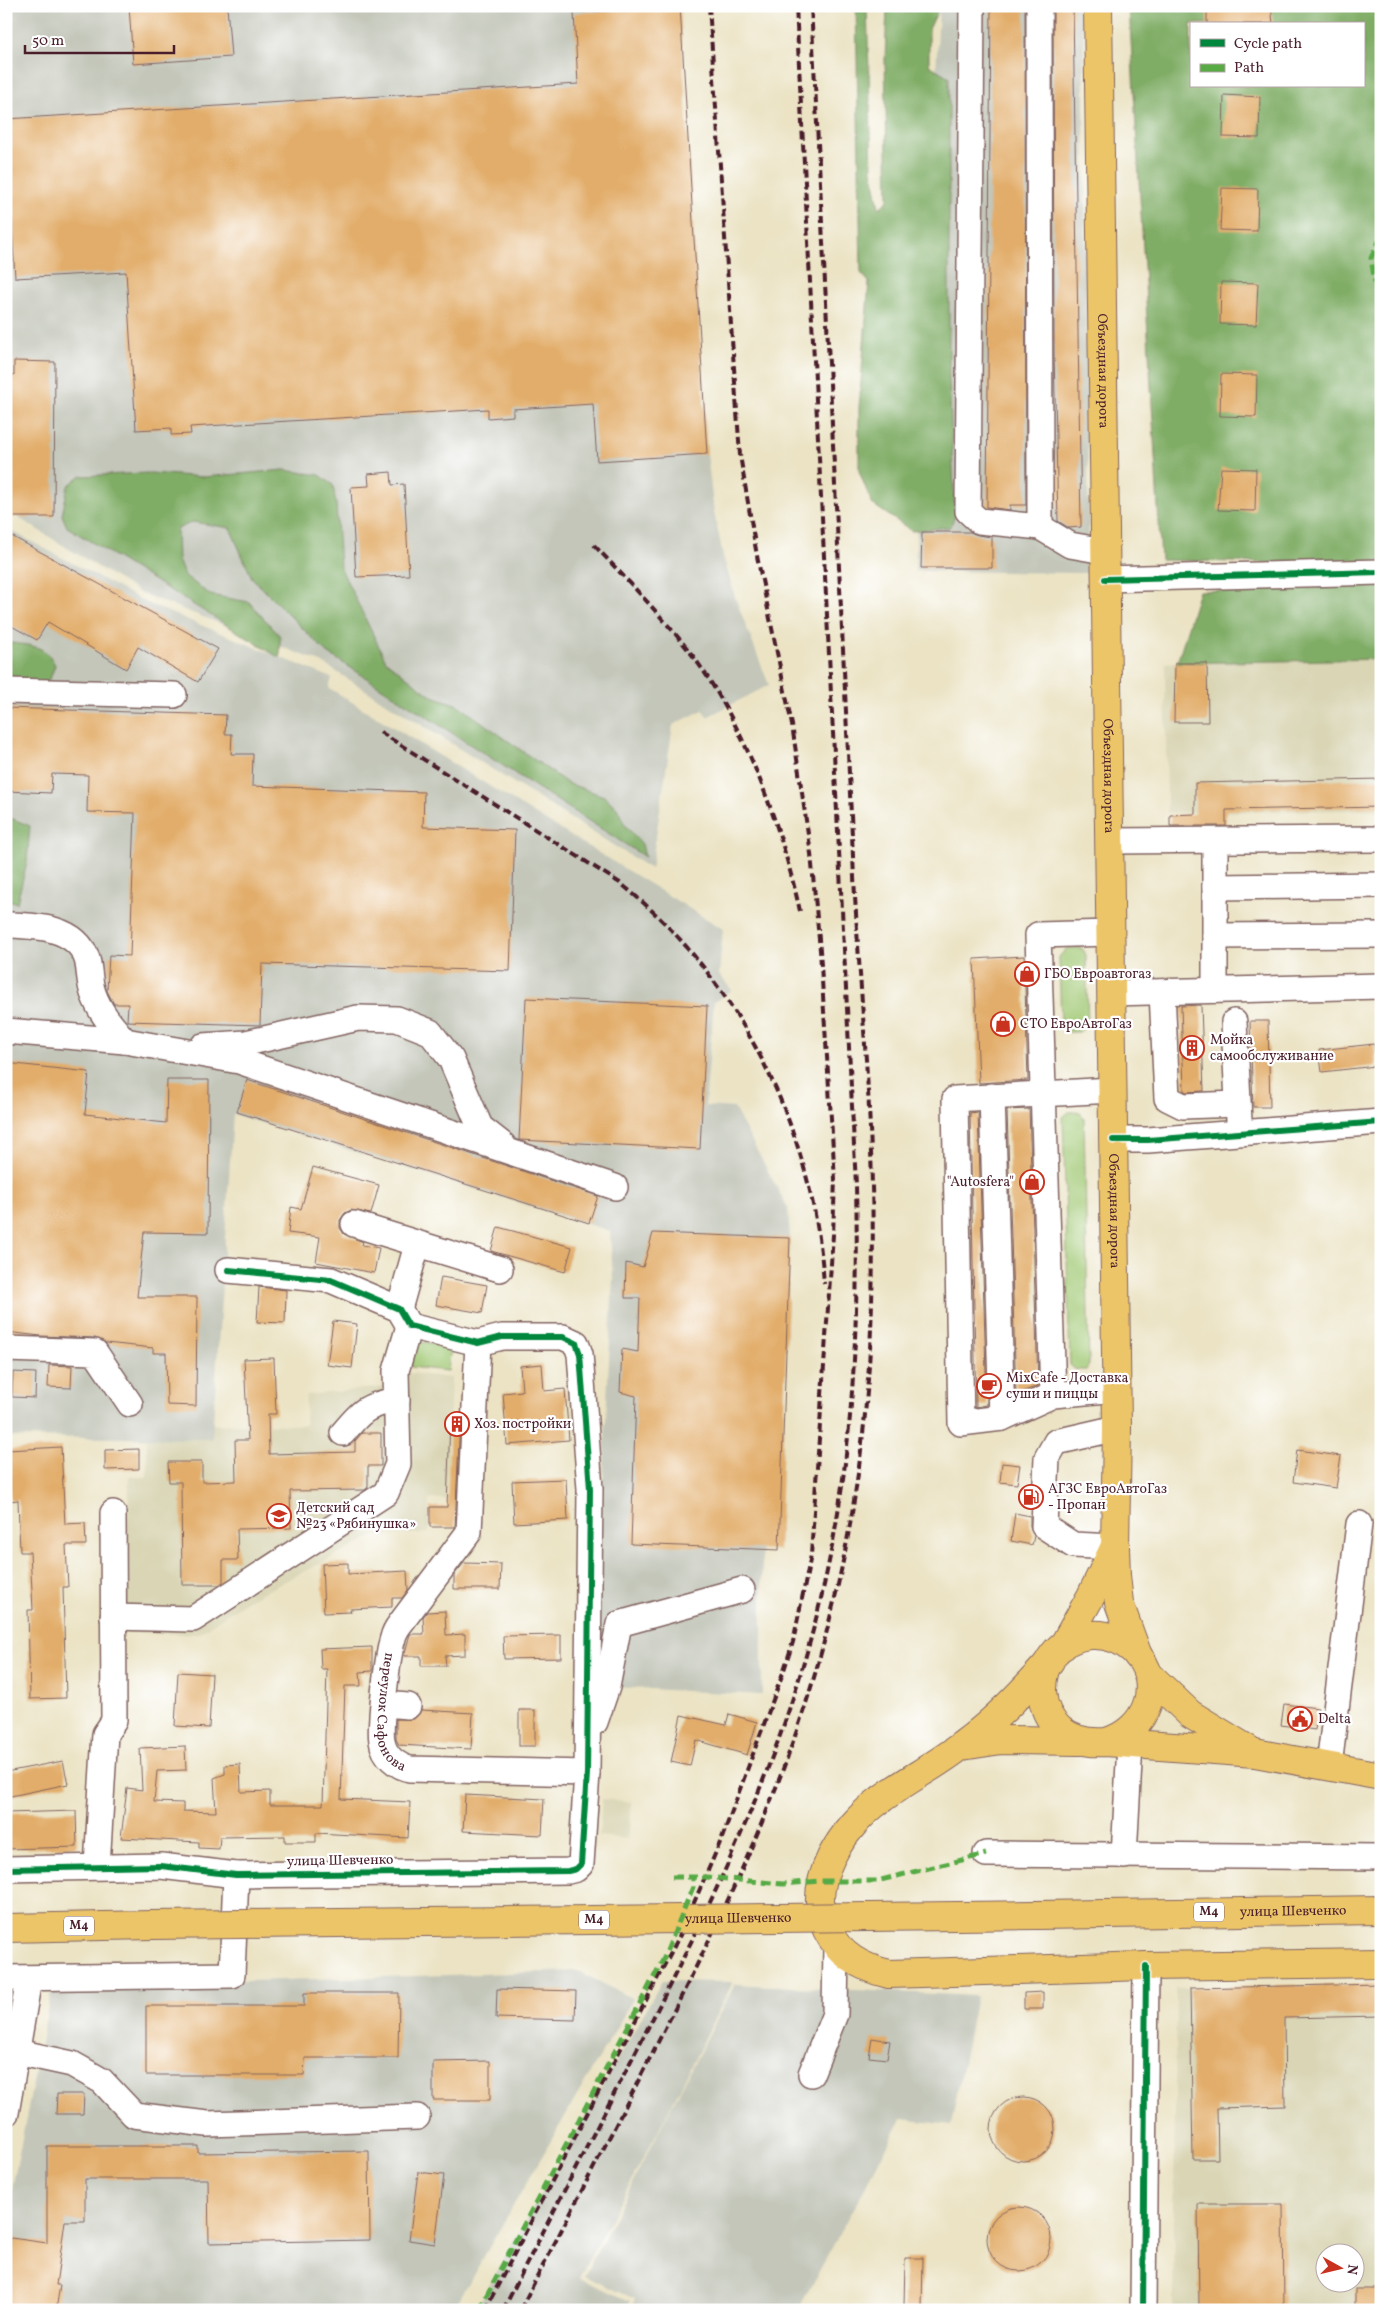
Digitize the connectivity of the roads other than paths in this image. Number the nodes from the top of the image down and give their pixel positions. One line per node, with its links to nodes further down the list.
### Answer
1 (972, 6): 4 (street)
2 (1039, 6): 4 (street)
3 (1098, 6): 5 (main road, Объездная дорога)
4 (1040, 527): 5 (street)
5 (1104, 551): 7 (main road, Объездная дорога)
6 (1378, 567): 7 (street)
7 (1104, 579): 11 (main road, Объездная дорога)
8 (6, 691): 9 (street)
9 (174, 695)
10 (1381, 840): 12 (street)
11 (1109, 841): 12 (street); 16 (main road, Объездная дорога)
12 (1215, 842): 14 (street)
13 (1381, 885): 14 (street)
14 (1215, 887): 18 (street)
15 (6, 925): 25 (street)
16 (1110, 933): 22 (main road, Объездная дорога); 28 (street)
17 (1381, 935): 18 (street)
18 (1215, 936): 20 (street)
19 (1381, 986): 20 (street)
20 (1215, 990): 21 (street)
21 (1162, 992): 22 (street); 30 (street)
22 (1111, 993): 27 (main road, Объездная дорога)
23 (1234, 1022): 30 (street)
24 (6, 1031): 25 (street)
25 (125, 1041): 26 (street)
26 (164, 1049): 34 (street); 34 (street)
27 (1112, 1090): 28 (street); 33 (main road, Объездная дорога)
28 (1044, 1093): 29 (street); 44 (street)
29 (992, 1096): 47 (street); 47 (street)
30 (1238, 1104): 32 (street)
31 (1381, 1122): 32 (street)
32 (1240, 1133): 33 (street)
33 (1113, 1140): 43 (main road, Объездная дорога)
34 (513, 1153): 35 (street)
35 (615, 1187)
36 (354, 1224): 37 (street)
37 (416, 1244): 39 (street); 40 (street)
38 (228, 1270): 40 (street)
39 (500, 1270)
40 (404, 1317): 41 (street); 45 (street)
41 (478, 1343): 57 (street, переулок Сафонова); 61 (street)
42 (6, 1349): 46 (street)
43 (1117, 1389): 44 (street); 48 (main road, Объездная дорога)
44 (1054, 1394): 47 (street)
45 (397, 1400): 49 (street); 54 (street)
46 (130, 1404)
47 (1002, 1418)
48 (1117, 1428): 52 (main road, Объездная дорога); 52 (street)
49 (343, 1433)
50 (113, 1513): 54 (street)
51 (1359, 1524): 64 (street)
52 (1114, 1547): 55 (main road); 56 (main road, Объездная дорога)
53 (742, 1590): 61 (street)
54 (113, 1617): 70 (street)
55 (1056, 1653): 56 (main road); 59 (main road); 62 (main road)
56 (1143, 1664): 60 (main road); 63 (main road)
57 (384, 1704): 58 (street); 65 (street, переулок Сафонова)
58 (408, 1706)
59 (1079, 1741): 60 (main road); 62 (main road)
60 (1118, 1743): 63 (main road); 68 (street)
61 (588, 1746): 65 (street)
62 (962, 1746): 75 (main road)
63 (1254, 1753): 64 (main road)
64 (1328, 1766): 66 (main road)
65 (587, 1773): 72 (street, улица Шевченко)
66 (1381, 1776)
67 (986, 1854): 68 (street)
68 (1124, 1856): 69 (street)
69 (1381, 1858)
70 (97, 1866): 71 (street, улица Шевченко); 72 (street, улица Шевченко)
71 (6, 1868)
72 (236, 1875): 78 (street)
73 (1381, 1910): 74 (main road, улица Шевченко / M4, bridge)
74 (6, 1928)
75 (836, 1945): 77 (main road); 80 (street)
76 (1381, 1963): 77 (main road)
77 (1146, 1966): 83 (street)
78 (18, 1978): 79 (street)
79 (17, 2052): 81 (street); 82 (street)
80 (811, 2074)
81 (6, 2113)
82 (417, 2117)
83 (1143, 2310)

